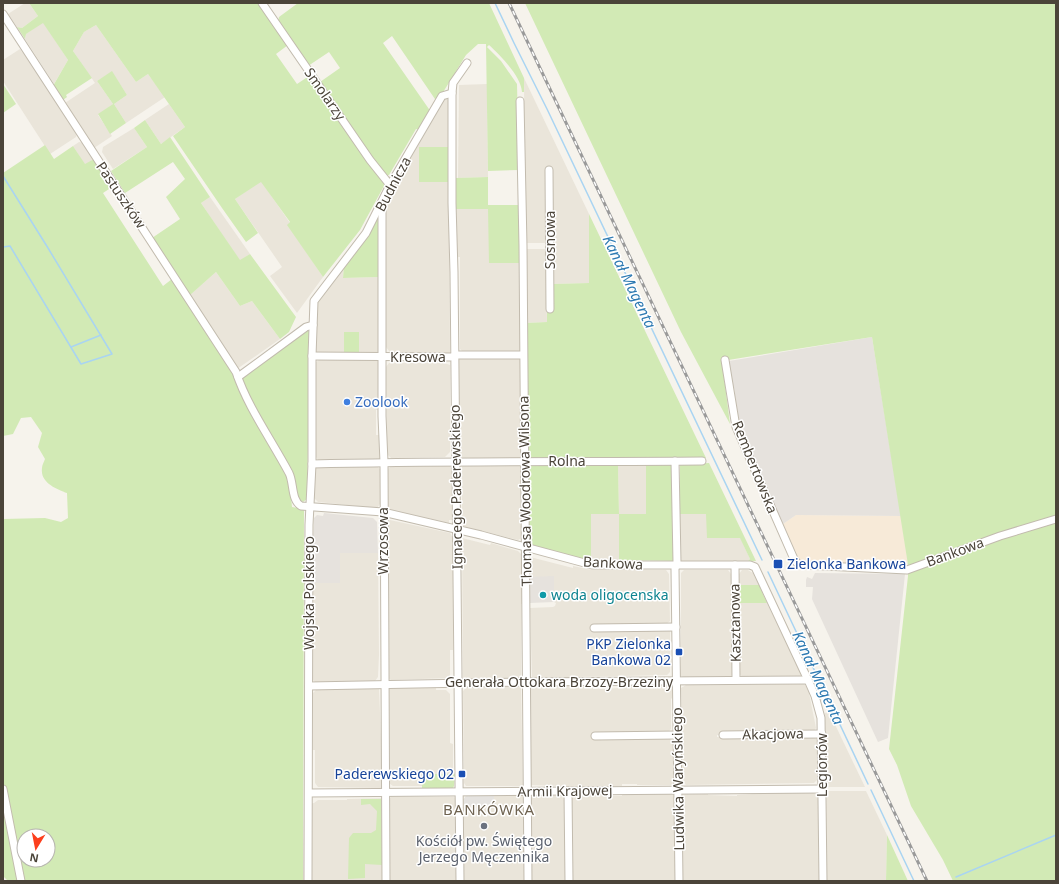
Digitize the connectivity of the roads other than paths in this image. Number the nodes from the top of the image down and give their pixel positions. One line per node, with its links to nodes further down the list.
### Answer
1 (262, 3): 7 (street, Smolarzy)
2 (3, 14): 17 (street, Pastuszków)
3 (467, 63): 4 (street, Budnicza)
4 (452, 92): 7 (street, Budnicza); 15 (street, Ignacego Paderewskiego)
5 (520, 101): 12 (street, Thomasa Woodrowa Wilsona)
6 (549, 170): 10 (street, Sosnowa)
7 (390, 185): 8 (street, Budnicza)
8 (382, 200): 9 (street, Budnicza); 14 (street, Wrzosowa)
9 (313, 306): 11 (street, Wojska Polskiego)
10 (550, 309)
11 (313, 324): 13 (street, Wojska Polskiego); 17 (street)
12 (523, 355): 15 (street, Kresowa); 22 (street, Thomasa Woodrowa Wilsona)
13 (312, 356): 14 (street, Kresowa); 23 (street, Wojska Polskiego)
14 (383, 356): 15 (street, Kresowa); 21 (street, Wrzosowa)
15 (455, 356): 19 (street, Ignacego Paderewskiego)
16 (725, 360): 30 (street, Rembertowska)
17 (238, 377): 24 (street, Pastuszków)
18 (702, 460): 20 (street, Rolna)
19 (456, 461): 21 (street, Rolna); 22 (street, Rolna); 27 (street, Ignacego Paderewskiego)
20 (675, 461): 22 (street, Rolna); 31 (street, Ludwika Waryńskiego)
21 (384, 462): 23 (street, Rolna); 25 (street, Wrzosowa)
22 (524, 462): 28 (street, Thomasa Woodrowa Wilsona)
23 (312, 464): 24 (street, Wojska Polskiego)
24 (310, 507): 25 (street, Bankowa); 41 (street, Wojska Polskiego)
25 (383, 512): 27 (street, Bankowa); 40 (street, Wrzosowa)
26 (1056, 519): 30 (street, Bankowa)
27 (457, 529): 28 (street, Bankowa); 38 (street, Ignacego Paderewskiego)
28 (526, 547): 31 (street, Bankowa); 39 (street, Thomasa Woodrowa Wilsona)
29 (734, 565): 31 (street, Bankowa); 32 (street, Bankowa); 35 (street, Kasztanowa)
30 (804, 565)
31 (675, 566): 33 (street, Ludwika Waryńskiego)
32 (755, 567): 36 (street, Legionów)
33 (676, 627): 34 (street); 37 (street, Ludwika Waryńskiego)
34 (594, 628)
35 (736, 680): 36 (street, Generała Ottokara Brzozy-Brzeziny); 37 (street, Generała Ottokara Brzozy-Brzeziny)
36 (808, 680): 42 (street, Legionów)
37 (677, 681): 39 (street, Generała Ottokara Brzozy-Brzeziny); 43 (street, Ludwika Waryńskiego)
38 (458, 682): 39 (street, Generała Ottokara Brzozy-Brzeziny); 40 (street, Generała Ottokara Brzozy-Brzeziny); 51 (street, Ignacego Paderewskiego)
39 (527, 682): 52 (street, Thomasa Woodrowa Wilsona)
40 (384, 684): 41 (street, Generała Ottokara Brzozy-Brzeziny); 50 (street, Wrzosowa)
41 (309, 686): 53 (street, Wojska Polskiego)
42 (822, 734): 44 (street, Akacjowa); 47 (street, Legionów)
43 (677, 735): 45 (street); 48 (street, Ludwika Waryńskiego)
44 (724, 735)
45 (595, 736)
46 (3, 789): 54 (street)
47 (822, 789): 48 (street, Armii Krajowej); 61 (street, Legionów)
48 (678, 790): 49 (street, Armii Krajowej); 60 (street, Ludwika Waryńskiego)
49 (568, 791): 52 (street, Armii Krajowej); 59 (street)
50 (386, 792): 51 (street, Armii Krajowej); 53 (street, Armii Krajowej); 56 (street, Wrzosowa)
51 (459, 792): 52 (street, Armii Krajowej); 57 (street, Ignacego Paderewskiego)
52 (527, 792): 58 (street, Thomasa Woodrowa Wilsona)
53 (309, 793): 55 (street, Wojska Polskiego)
54 (21, 881)
55 (308, 881)
56 (386, 881)
57 (460, 881)
58 (528, 881)
59 (569, 881)
60 (679, 881)
61 (823, 881)

